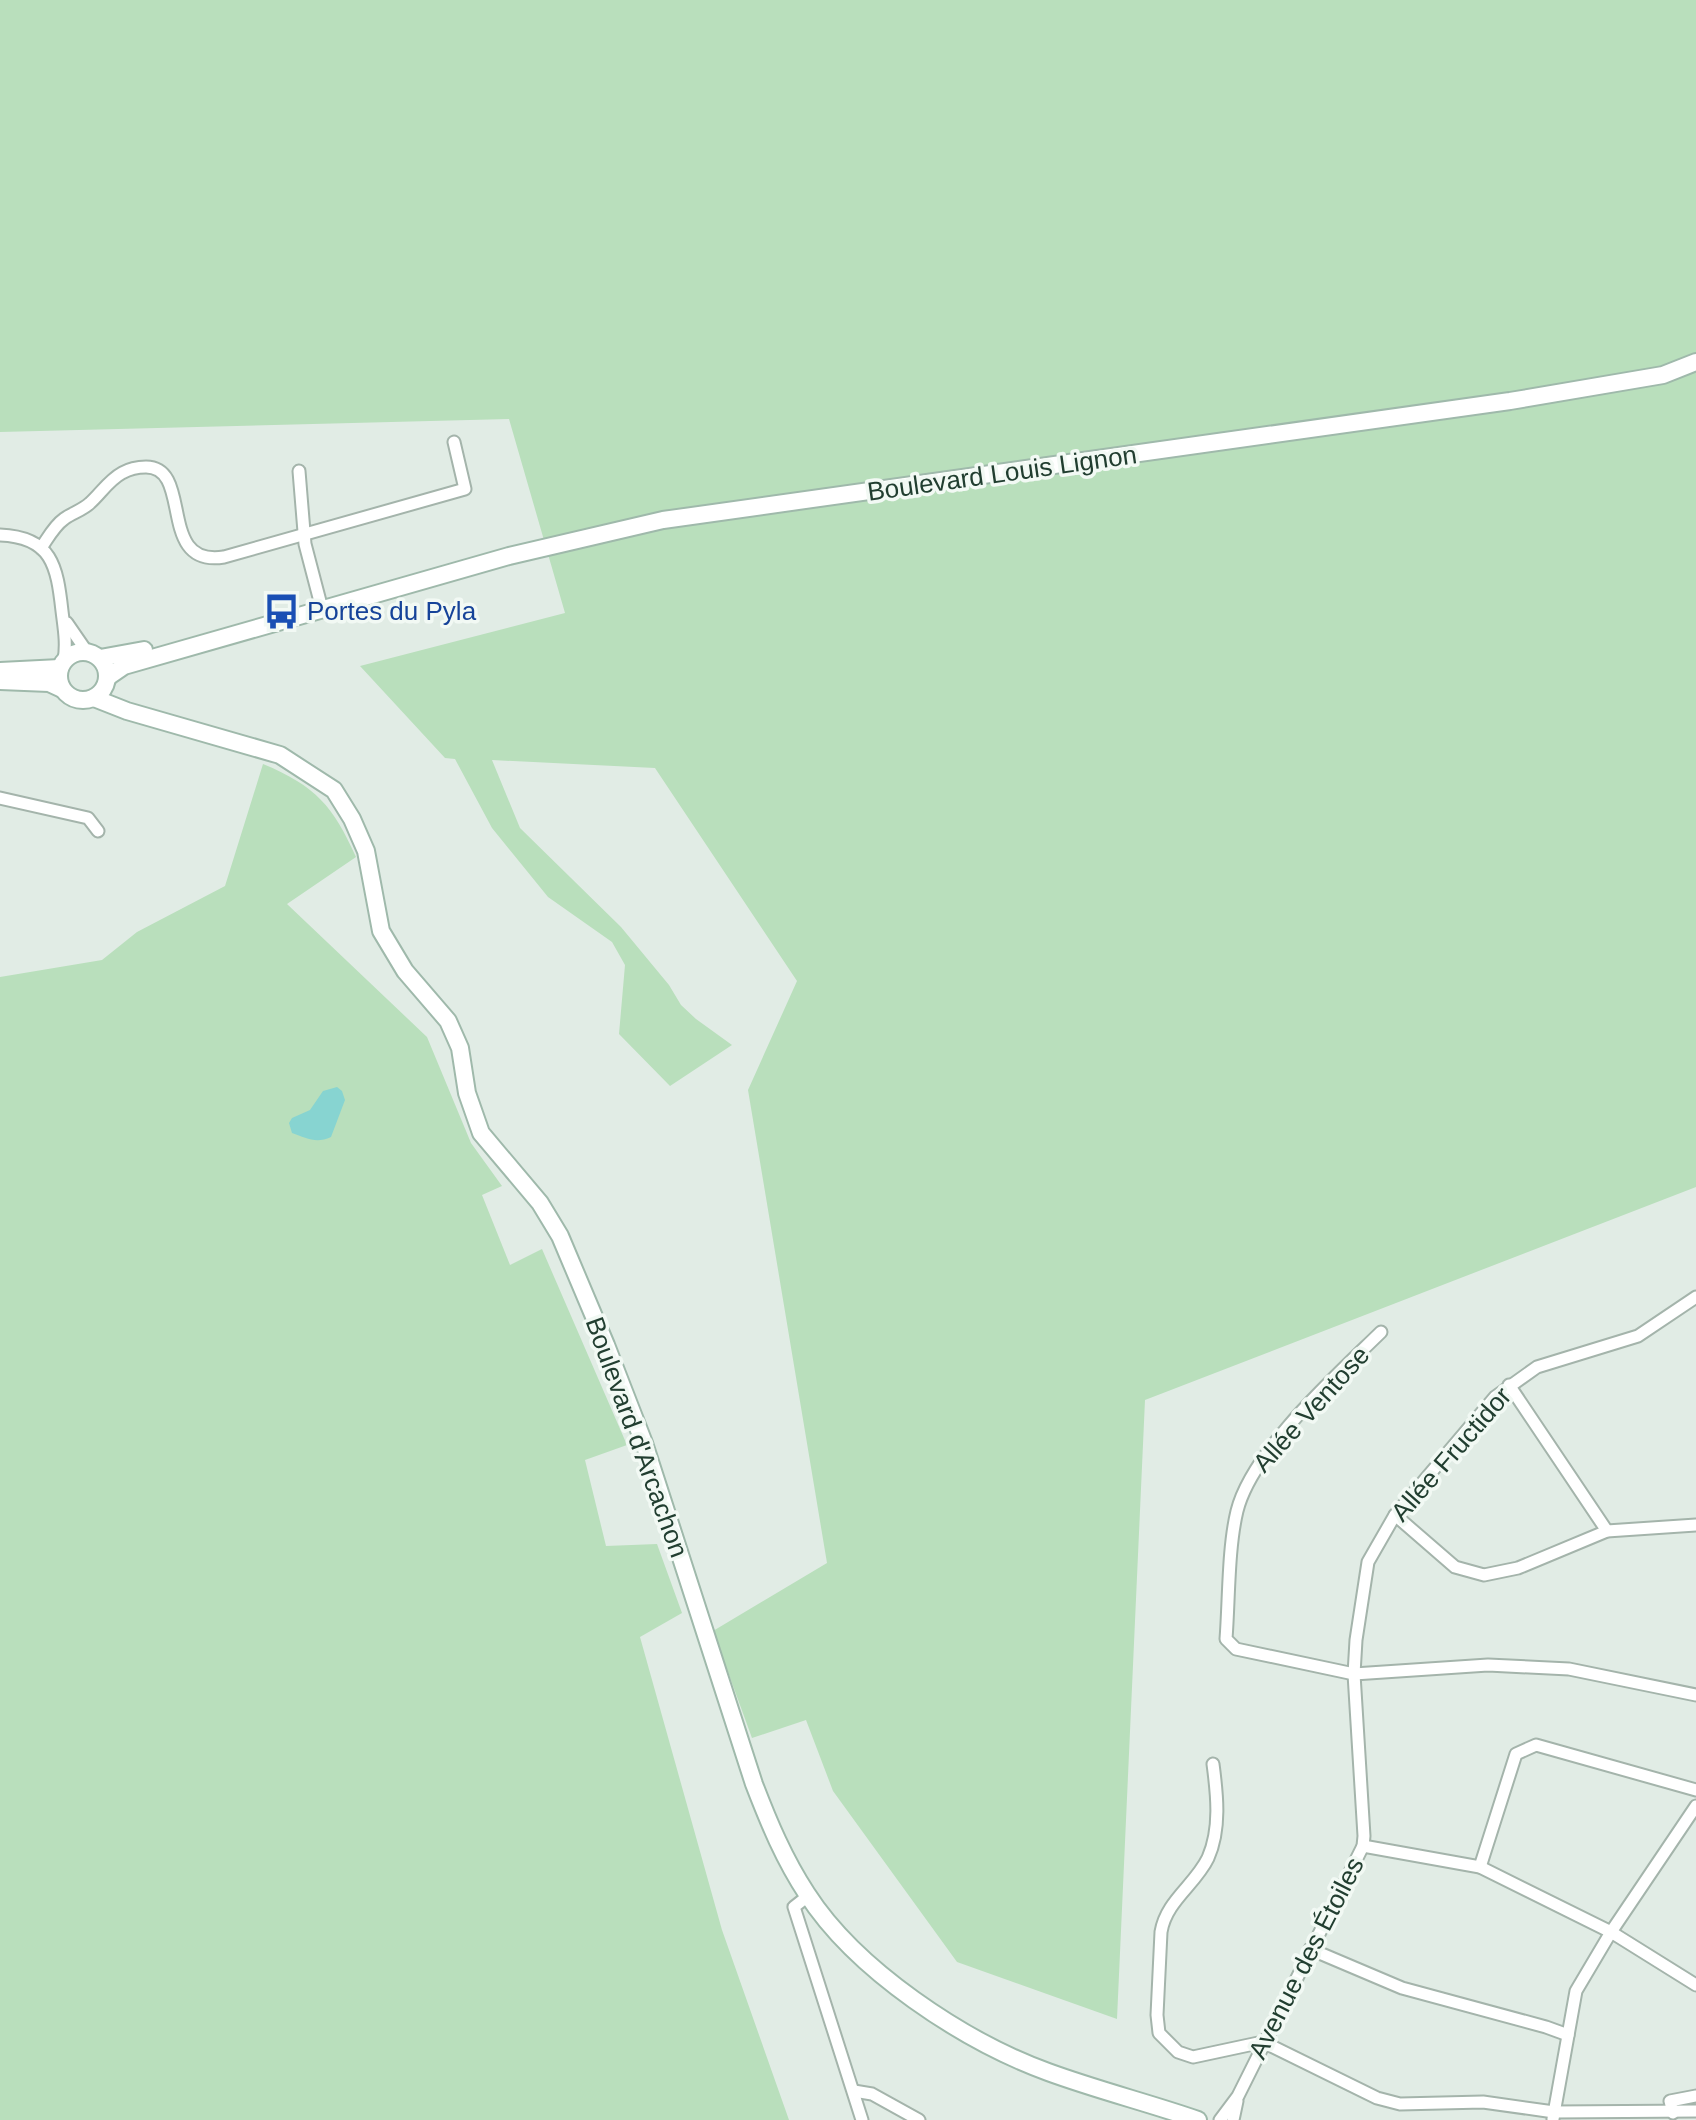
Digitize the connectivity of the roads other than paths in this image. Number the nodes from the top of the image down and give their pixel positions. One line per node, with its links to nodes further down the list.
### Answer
1 (1696, 362): 7 (main road, Boulevard Louis Lignon)
2 (454, 442): 5 (street)
3 (299, 471): 5 (street)
4 (0, 535): 6 (street)
5 (304, 535): 6 (street); 7 (street)
6 (41, 548): 8 (street)
7 (318, 610): 9 (main road); 12 (main road)
8 (62, 611): 9 (street); 10 (street)
9 (93, 655): 10 (main road); 12 (main road)
10 (62, 664): 11 (main road); 14 (main road)
11 (0, 671)
12 (107, 680): 15 (main road); 16 (main road)
13 (0, 681): 14 (main road)
14 (62, 689): 15 (main road)
15 (94, 698): 16 (main road, Boulevard d'Arcachon)
16 (127, 711): 32 (main road, Boulevard d'Arcachon)
17 (0, 798): 18 (street)
18 (98, 831)
19 (1696, 1297): 21 (street, Allée Fructidor)
20 (1381, 1332): 25 (street, Allée Ventose)
21 (1509, 1385): 22 (street, Allée Fructidor); 24 (street)
22 (1395, 1515): 24 (street); 25 (street, Allée Fructidor)
23 (1696, 1525): 24 (street)
24 (1607, 1531)
25 (1354, 1674): 26 (street, Allée Ventose); 30 (street, Avenue des Étoiles)
26 (1696, 1695)
27 (1213, 1764): 37 (street)
28 (1696, 1790): 31 (street)
29 (1696, 1806): 33 (street)
30 (1363, 1846): 31 (street); 34 (street, Avenue des Étoiles)
31 (1480, 1867): 33 (street)
32 (808, 1896): 38 (street); 46 (main road, Boulevard d'Arcachon)
33 (1611, 1932): 35 (street); 36 (street)
34 (1310, 1949): 36 (street); 37 (street, Avenue des Étoiles)
35 (1696, 1985)
36 (1568, 2035): 43 (street)
37 (1263, 2042): 39 (street, Avenue des Étoiles); 43 (street)
38 (854, 2091): 44 (street); 45 (street)
39 (1238, 2096): 47 (street, Avenue des Étoiles); 48 (street, Avenue des Étoiles)
40 (1696, 2096): 42 (street)
41 (1696, 2111): 42 (street)
42 (1673, 2113): 43 (street)
43 (1553, 2116)
44 (862, 2120)
45 (919, 2120)
46 (1198, 2120)
47 (1220, 2120)
48 (1233, 2120)

